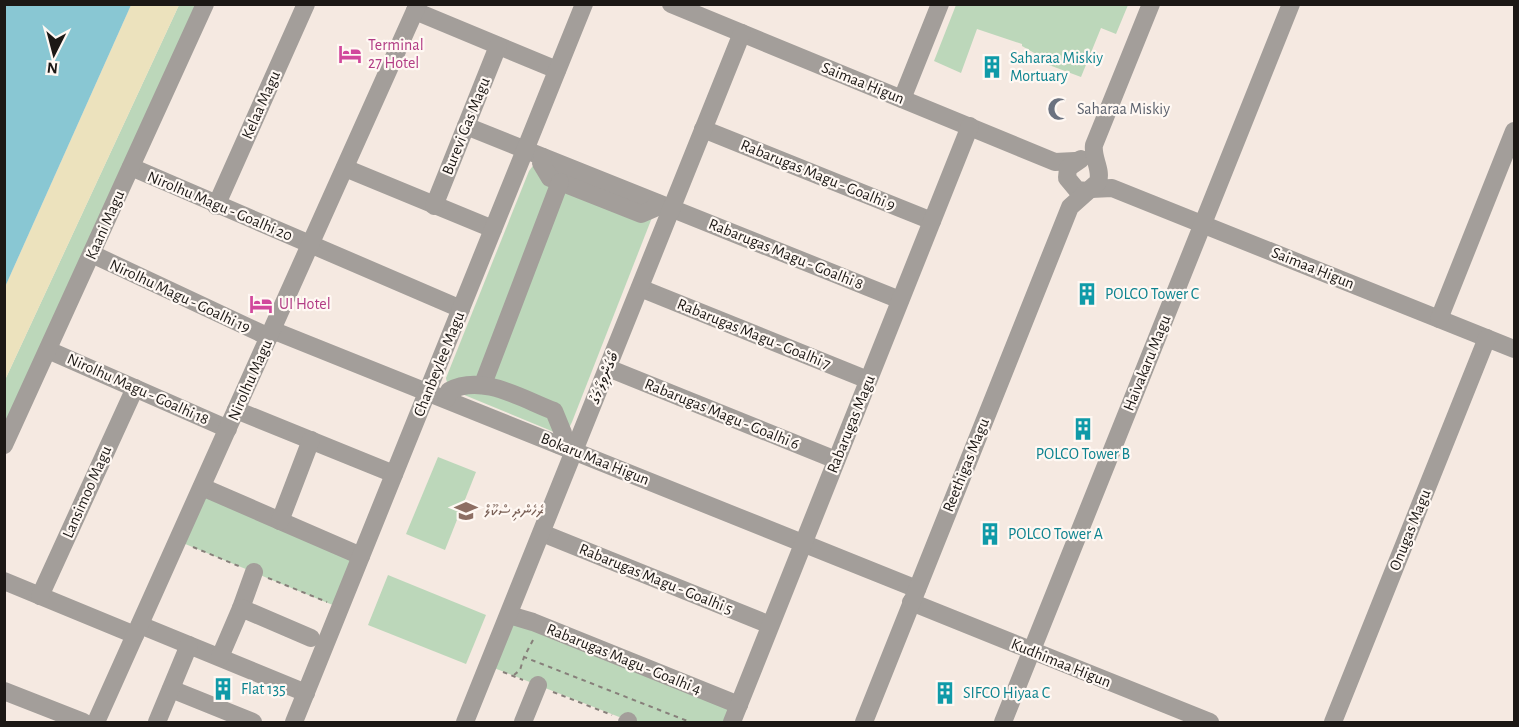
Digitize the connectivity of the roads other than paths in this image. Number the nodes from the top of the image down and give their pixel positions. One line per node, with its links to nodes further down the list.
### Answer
1 (205, 4): 21 (street, Kaani Magu)
2 (306, 4): 28 (street, Kelaa Magu)
3 (584, 4): 11 (street, Chanbeylee Magu)
4 (671, 4): 9 (street, Saimaa Higun)
5 (940, 4): 12 (street)
6 (1151, 4): 23 (street)
7 (1291, 4): 33 (street, Haivakaru Magu)
8 (417, 8): 10 (street); 22 (street, Nirolhu Magu)
9 (742, 33): 12 (street, Saimaa Higun); 15 (street, ބޯގަންވިލާ މަގު)
10 (498, 46): 11 (street); 13 (street, Burevi Gas Magu)
11 (557, 70): 17 (street, Chanbeylee Magu)
12 (902, 99): 14 (street, Saimaa Higun)
13 (466, 126): 17 (street, Rabarugas Magu - Goalhi 8); 29 (street, Burevi Gas Magu)
14 (970, 126): 20 (street, Saimaa Higun); 32 (street, Rabarugas Magu)
15 (703, 129): 30 (street, ބޯގަންވިލާ މަގު); 32 (street, Rabarugas Magu - Goalhi 9)
16 (1515, 131): 40 (street)
17 (525, 150): 18 (street, Rabarugas Magu - Goalhi 8); 34 (street, Chanbeylee Magu)
18 (543, 157): 25 (street); 30 (street, Rabarugas Magu - Goalhi 8)
19 (1075, 161): 20 (street, Saimaa Higun); 23 (street); 24 (street)
20 (1055, 162): 24 (street)
21 (131, 167): 28 (street, Nirolhu Magu - Goalhi 20); 36 (street, Kaani Magu)
22 (345, 168): 29 (street); 35 (street, Nirolhu Magu)
23 (1098, 169): 26 (street); 27 (street)
24 (1068, 180): 27 (street); 31 (street, Reethigas Magu)
25 (560, 182): 30 (street); 47 (street)
26 (1112, 188): 27 (street, Saimaa Higun); 33 (street, Saimaa Higun)
27 (1089, 190): 31 (street, Reethigas Magu)
28 (216, 206): 35 (street, Nirolhu Magu - Goalhi 20)
29 (434, 206): 34 (street)
30 (664, 206): 37 (street, ބޯގަންވިލާ މަގު); 38 (street, Rabarugas Magu - Goalhi 8)
31 (1070, 207): 66 (street, Reethigas Magu)
32 (932, 221): 38 (street, Rabarugas Magu)
33 (1203, 224): 40 (street, Saimaa Higun); 73 (street, Haivakaru Magu)
34 (493, 230): 39 (street, Chanbeylee Magu)
35 (310, 245): 39 (street, Nirolhu Magu - Goalhi 20); 41 (street, Nirolhu Magu)
36 (92, 254): 41 (street, Nirolhu Magu - Goalhi 19); 44 (street, Kaani Magu)
37 (640, 288): 45 (street, ބޯގަންވިލާ މަގު); 46 (street, Rabarugas Magu - Goalhi 7)
38 (900, 300): 46 (street, Rabarugas Magu)
39 (461, 309): 49 (street, Chanbeylee Magu)
40 (1439, 319): 42 (street, Saimaa Higun)
41 (271, 333): 49 (street, Bokaru Maa Higun); 51 (street, Nirolhu Magu)
42 (1487, 338): 43 (street, Saimaa Higun); 90 (street, Onugas Magu)
43 (1515, 349)
44 (48, 350): 48 (street, Nirolhu Magu - Goalhi 18); 54 (street, Kaani Magu)
45 (608, 368): 55 (street, ބޯގަންވިލާ މަގު); 56 (street, Rabarugas Magu - Goalhi 6)
46 (868, 380): 56 (street, Rabarugas Magu)
47 (483, 384): 50 (street); 55 (street)
48 (135, 388): 52 (street, Nirolhu Magu - Goalhi 18); 65 (street, Lansimoo Magu)
49 (428, 392): 50 (street, Bokaru Maa Higun); 57 (street, Chanbeylee Magu)
50 (446, 399): 55 (street, Bokaru Maa Higun)
51 (236, 410): 52 (street, Nirolhu Magu); 53 (street)
52 (228, 429): 58 (street, Nirolhu Magu)
53 (311, 440): 57 (street); 59 (street)
54 (4, 445)
55 (567, 448): 60 (street, ބޯގަންވިލާ މަގު); 61 (street, Bokaru Maa Higun)
56 (836, 460): 61 (street, Rabarugas Magu)
57 (394, 474): 62 (street, Chanbeylee Magu)
58 (202, 487): 59 (street); 70 (street, Nirolhu Magu)
59 (280, 521): 62 (street)
60 (542, 533): 68 (street, ބޯގަންވިލާ މަގު); 69 (street, Rabarugas Magu - Goalhi 5)
61 (803, 543): 66 (street, Bokaru Maa Higun); 69 (street, Rabarugas Magu)
62 (361, 556): 77 (street, Chanbeylee Magu)
63 (254, 572): 67 (street)
64 (4, 581): 65 (street)
65 (40, 596): 70 (street)
66 (914, 596): 73 (street, Kudhimaa Higun); 87 (street, Reethigas Magu)
67 (241, 608): 71 (street); 74 (street)
68 (509, 615): 79 (street, Rabarugas Magu - Goalhi 4); 85 (street, ބޯގަންވިލާ މަގު)
69 (770, 625): 79 (street, Rabarugas Magu)
70 (138, 630): 72 (street); 80 (street, Nirolhu Magu)
71 (311, 638)
72 (189, 645): 74 (street); 76 (street)
73 (1032, 651): 88 (street, Haivakaru Magu); 89 (street, Kudhimaa Higun)
74 (220, 657): 77 (street)
75 (538, 686): 81 (street)
76 (171, 689): 82 (street); 83 (street)
77 (306, 693): 84 (street, Chanbeylee Magu)
78 (6, 694): 80 (street)
79 (739, 705): 86 (street, Rabarugas Magu)
80 (96, 721)
81 (526, 722)
82 (158, 723)
83 (253, 723)
84 (294, 723)
85 (465, 723)
86 (732, 723)
87 (864, 723)
88 (1003, 723)
89 (1210, 723)
90 (1333, 723)

